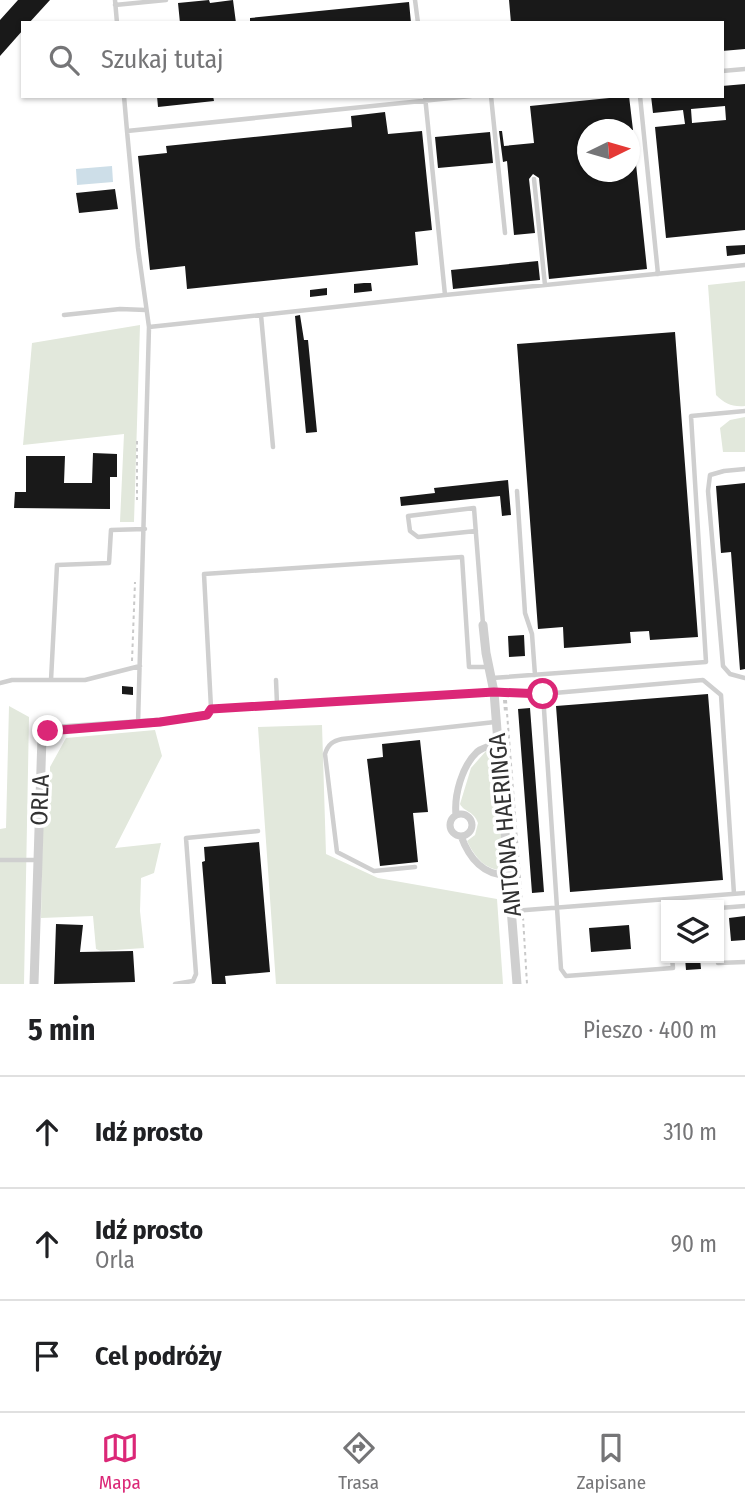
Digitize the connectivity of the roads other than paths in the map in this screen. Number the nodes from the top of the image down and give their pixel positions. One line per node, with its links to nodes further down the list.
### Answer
1 (166, 0): 3 (lane)
2 (415, 0): 5 (lane)
3 (115, 2): 4 (lane)
4 (117, 21)
5 (418, 21)
6 (745, 69): 7 (lane)
7 (724, 71)
8 (124, 98): 12 (lane)
9 (491, 98): 14 (lane)
10 (640, 98): 16 (lane)
11 (425, 99): 12 (lane); 18 (lane)
12 (127, 131): 19 (lane)
13 (534, 179): 17 (lane)
14 (505, 233)
15 (745, 265): 16 (lane)
16 (658, 274): 17 (lane)
17 (545, 285): 18 (lane)
18 (445, 295): 21 (lane)
19 (146, 310): 20 (lane); 22 (lane)
20 (64, 315)
21 (261, 315): 22 (lane); 24 (lane)
22 (149, 327): 27 (lane)
23 (745, 411): 32 (lane)
24 (273, 447)
25 (745, 469): 34 (lane)
26 (517, 491): 32 (lane)
27 (145, 529): 30 (lane); 35 (lane)
28 (475, 531): 28 (lane); 29 (lane)
29 (483, 625): 31 (street, ANTONA HAERINGA)
30 (140, 666): 35 (lane); 43 (lane)
31 (489, 667): 33 (street, ANTONA HAERINGA); 40 (lane)
32 (535, 675): 33 (lane)
33 (492, 678): 38 (street, ANTONA HAERINGA)
34 (745, 678)
35 (51, 680): 37 (lane)
36 (276, 680): 40 (lane)
37 (0, 683)
38 (494, 692): 39 (lane); 40 (lane); 42 (street, ANTONA HAERINGA)
39 (543, 694): 53 (lane); 57 (lane)
40 (277, 704)
41 (160, 722): 43 (street, ORLA)
42 (496, 722): 44 (street, ANTONA HAERINGA); 50 (lane)
43 (138, 724): 49 (street, ORLA)
44 (498, 744): 45 (street); 51 (street, ANTONA HAERINGA)
45 (456, 815): 47 (street); 47 (street)
46 (258, 831): 64 (lane)
47 (461, 836): 51 (street)
48 (0, 860): 49 (lane)
49 (38, 860): 63 (street, ORLA)
50 (415, 867)
51 (509, 875): 59 (street, ANTONA HAERINGA)
52 (745, 893): 53 (lane)
53 (734, 894): 54 (lane)
54 (685, 900)
55 (661, 902): 57 (lane)
56 (745, 906): 58 (lane)
57 (557, 907): 59 (lane); 61 (lane)
58 (724, 908)
59 (517, 911): 65 (street, ANTONA HAERINGA)
60 (745, 962): 62 (lane)
61 (672, 963)
62 (724, 963)
63 (34, 984)
64 (175, 984)
65 (517, 984)

